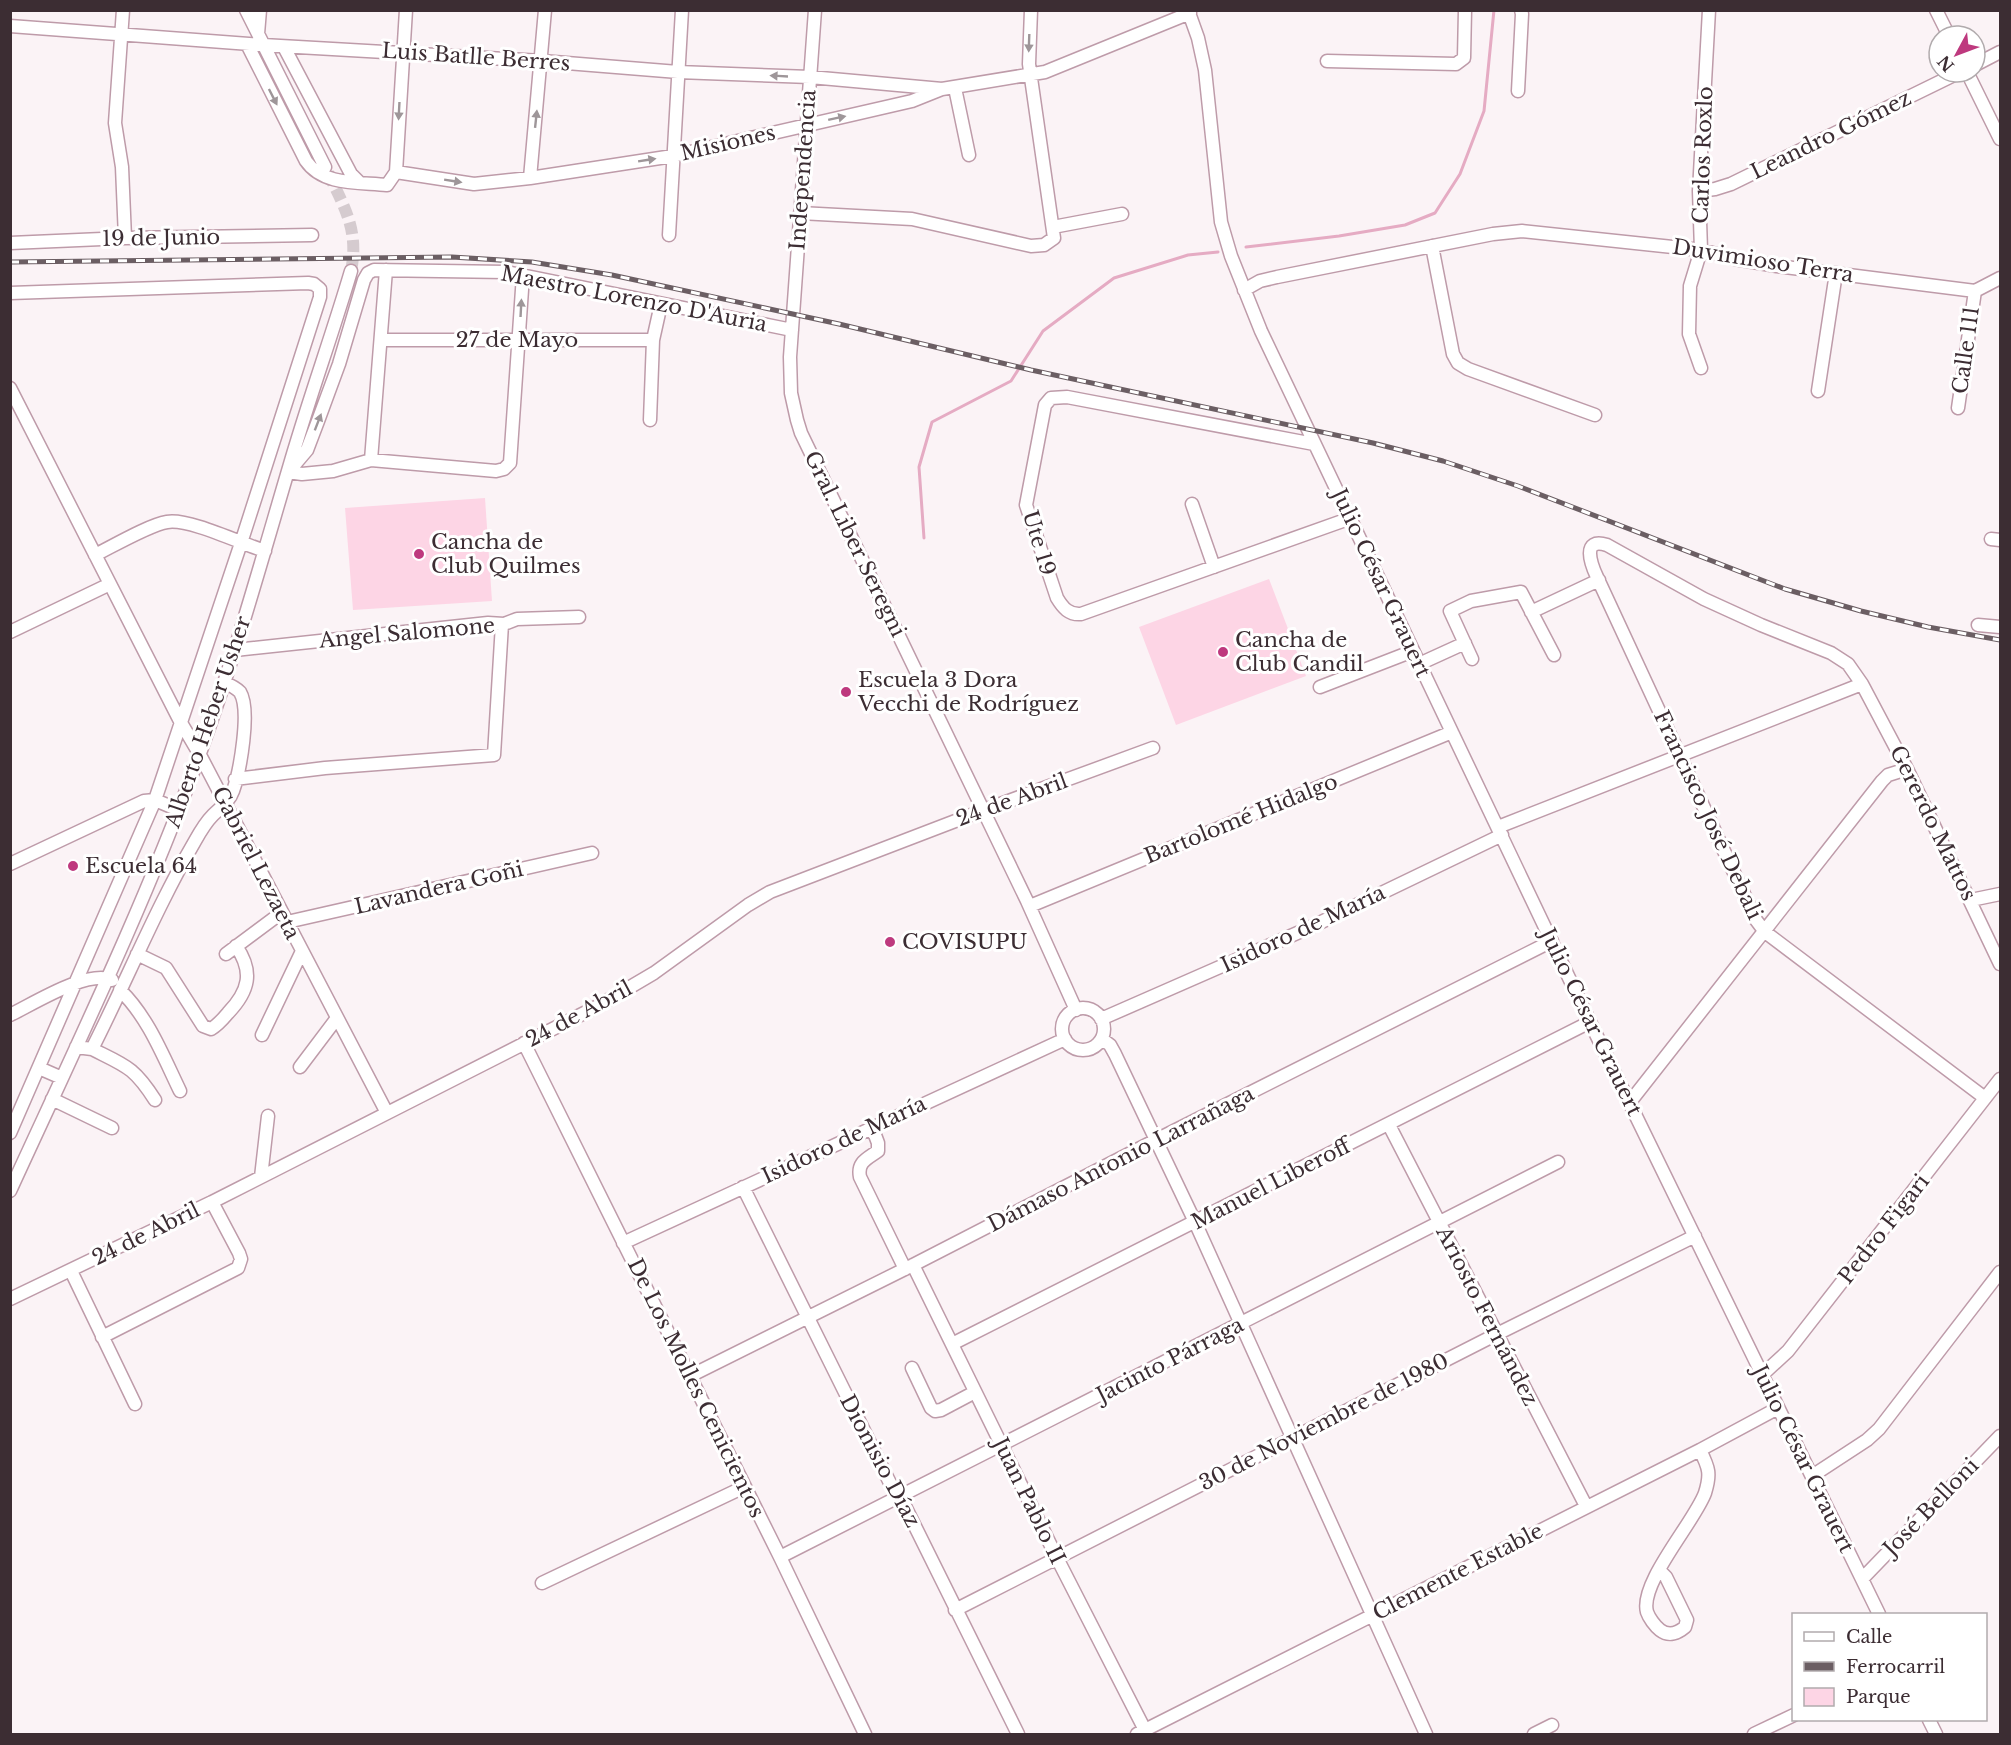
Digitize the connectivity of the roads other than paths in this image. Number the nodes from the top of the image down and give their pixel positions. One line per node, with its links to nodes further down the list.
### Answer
1 (123, 10): 16 (street)
2 (246, 10): 17 (street)
3 (260, 10): 17 (street)
4 (406, 10): 20 (street)
5 (545, 10): 23 (street)
6 (682, 10): 25 (street)
7 (815, 10): 27 (street, Independencia)
8 (1030, 10): 26 (street, one-way to 26)
9 (1465, 10): 24 (street)
10 (1521, 10): 31 (street)
11 (1709, 10): 40 (street, Carlos Roxlo)
12 (1936, 10): 14 (street)
13 (1189, 12): 26 (street, Misiones); 55 (street, Julio César Grauert)
14 (1943, 24)
15 (10, 26): 16 (street, Luis Batlle Berres)
16 (121, 34): 18 (street, Luis Batlle Berres); 46 (street)
17 (261, 40): 18 (street, Luis Batlle Berres); 19 (street, Luis Batlle Berres); 36 (street)
18 (247, 44): 39 (street, one-way to 39)
19 (284, 46): 20 (street, Luis Batlle Berres); 39 (street)
20 (403, 52): 23 (street, Luis Batlle Berres); 37 (street, one-way to 37)
21 (2001, 52): 22 (street)
22 (1987, 59)
23 (542, 61): 25 (street, Luis Batlle Berres); 38 (street, one-way to 23)
24 (1327, 61)
25 (678, 72): 27 (street, Luis Batlle Berres, one-way to 25); 35 (street)
26 (1032, 75): 30 (street, Misiones); 43 (street)
27 (810, 77): 30 (street, Luis Batlle Berres); 32 (street, Independencia)
28 (1935, 84): 40 (street, Leandro Gómez)
29 (1973, 84): 33 (street)
30 (948, 88): 32 (street, Misiones, one-way to 30); 34 (street)
31 (1518, 91)
32 (806, 125): 35 (street, Misiones); 41 (street, Independencia)
33 (2001, 139)
34 (969, 154)
35 (673, 156): 38 (street, Misiones, one-way to 35); 45 (street)
36 (325, 167)
37 (396, 172): 38 (street, Misiones, one-way to 38); 39 (street)
38 (530, 178)
39 (358, 182)
40 (1699, 191): 49 (street, Carlos Roxlo)
41 (800, 213): 43 (street); 59 (street, Independencia)
42 (1122, 214): 43 (street)
43 (1053, 227)
44 (312, 235): 46 (street, 19 de Junio)
45 (669, 235)
46 (125, 238): 47 (street, 19 de Junio)
47 (10, 243)
48 (1432, 246): 49 (street, Duvimioso Terra); 55 (street, Duvimioso Terra); 67 (street)
49 (1701, 250): 52 (street, Duvimioso Terra); 63 (street, Carlos Roxlo)
50 (386, 270): 53 (street, Maestro Lorenzo D'Auria); 60 (street); 71 (street, one-way to 50)
51 (351, 271): 71 (street, Alberto Heber Usher)
52 (1836, 273): 56 (street, Duvimioso Terra); 64 (street)
53 (523, 275): 58 (street, Maestro Lorenzo D'Auria); 62 (street, one-way to 53)
54 (2001, 278): 56 (street)
55 (1244, 290): 69 (street, Julio César Grauert)
56 (1975, 291): 66 (street, Calle 111)
57 (10, 293): 74 (street, Alberto Heber Usher)
58 (661, 304): 59 (street, Maestro Lorenzo D'Auria); 61 (street)
59 (792, 330): 106 (street, Gral. Liber Seregni)
60 (381, 340): 62 (street, 27 de Mayo); 70 (street)
61 (653, 340): 62 (street, 27 de Mayo); 68 (street)
62 (519, 341): 70 (street)
63 (1701, 368)
64 (1818, 390)
65 (12, 395): 77 (street, Gabriel Lezaeta)
66 (1958, 408)
67 (1595, 415)
68 (650, 420)
69 (1314, 444): 73 (street, Julio César Grauert); 78 (street, Ute 19)
70 (371, 460): 71 (street)
71 (288, 472): 76 (street, Alberto Heber Usher)
72 (1192, 504): 78 (street)
73 (1351, 518): 78 (street); 89 (street, Julio César Grauert)
74 (241, 543): 76 (street); 77 (street); 96 (street, Alberto Heber Usher)
75 (1595, 545): 79 (street, Francisco José Debali); 94 (street, Gererdo Mattos)
76 (265, 551): 88 (street, Alberto Heber Usher)
77 (95, 555): 80 (street, Gabriel Lezaeta)
78 (1214, 567)
79 (1599, 580): 81 (street); 99 (street, Francisco José Debali)
80 (110, 584): 86 (street); 96 (street, Gabriel Lezaeta)
81 (1531, 612): 87 (street); 90 (street)
82 (579, 617): 83 (street, Angel Salomone)
83 (502, 624): 88 (street, Angel Salomone); 102 (street)
84 (1978, 625): 85 (street)
85 (2001, 627)
86 (10, 632)
87 (1465, 643): 91 (street); 92 (street)
88 (235, 650): 93 (street, Alberto Heber Usher)
89 (1413, 651): 92 (street, Julio César Grauert); 95 (street)
90 (1554, 655)
91 (1473, 659)
92 (1419, 664): 97 (street, Julio César Grauert)
93 (225, 682): 100 (street, Alberto Heber Usher); 102 (street)
94 (1862, 684): 99 (street, Isidoro de María); 101 (street, Gererdo Mattos)
95 (1320, 687)
96 (180, 721): 100 (street, Gabriel Lezaeta); 103 (street, Alberto Heber Usher)
97 (1452, 732): 107 (street, Julio César Grauert); 112 (street, Bartolomé Hidalgo)
98 (1153, 748): 106 (street, 24 de Abril)
99 (1678, 754): 107 (street, Isidoro de María); 114 (street, Francisco José Debali)
100 (200, 755): 104 (street, Gabriel Lezaeta); 105 (street, Alberto Heber Usher)
101 (1907, 769): 111 (street, Gererdo Mattos); 114 (street)
102 (235, 779): 104 (street)
103 (155, 800): 105 (street); 109 (street); 120 (street, Alberto Heber Usher)
104 (225, 804): 113 (street, Gabriel Lezaeta); 117 (street)
105 (179, 810): 119 (street, Alberto Heber Usher)
106 (984, 810): 112 (street, Gral. Liber Seregni); 130 (street, 24 de Abril)
107 (1500, 831): 115 (street, Julio César Grauert); 125 (street, Isidoro de María)
108 (592, 853): 113 (street, Lavandera Goñi)
109 (10, 864)
110 (2001, 894): 111 (street)
111 (1971, 900): 118 (street, Gererdo Mattos)
112 (1030, 906): 122 (street, Gral. Liber Seregni)
113 (284, 917): 116 (street, Gabriel Lezaeta); 117 (street)
114 (1765, 932): 138 (street, Francisco José Debali); 141 (street)
115 (1552, 941): 126 (street, Julio César Grauert); 148 (street, Dámaso Antonio Larrañaga)
116 (302, 951): 124 (street, Gabriel Lezaeta); 127 (street)
117 (137, 954): 121 (street)
118 (2001, 964)
119 (108, 978): 120 (street); 121 (street); 131 (street, Alberto Heber Usher)
120 (76, 983): 123 (street); 134 (street, Alberto Heber Usher)
121 (121, 987): 132 (street); 137 (street)
122 (1076, 1010): 125 (street); 128 (street)
123 (10, 1015)
124 (337, 1018): 133 (street); 142 (street, Gabriel Lezaeta)
125 (1101, 1019): 129 (street)
126 (1590, 1022): 141 (street, Julio César Grauert); 144 (street, Manuel Liberoff)
127 (262, 1035)
128 (1065, 1039): 129 (street); 145 (street, Isidoro de María)
129 (1102, 1039): 148 (street)
130 (524, 1043): 142 (street, 24 de Abril); 158 (street, De Los Molles Cenicientos)
131 (76, 1047): 132 (street); 135 (street, Alberto Heber Usher)
132 (92, 1049): 140 (street)
133 (300, 1067)
134 (39, 1068): 135 (street); 147 (street, Alberto Heber Usher)
135 (62, 1078): 139 (street, Alberto Heber Usher)
136 (2001, 1079): 138 (street, Pedro Figari)
137 (180, 1091)
138 (1985, 1098): 169 (street, Pedro Figari)
139 (52, 1099): 146 (street); 150 (street, Alberto Heber Usher)
140 (155, 1100)
141 (1630, 1102): 157 (street, Julio César Grauert)
142 (387, 1113): 151 (street, 24 de Abril)
143 (268, 1116): 151 (street)
144 (1389, 1125): 155 (street, Manuel Liberoff); 156 (street, Ariosto Fernández)
145 (872, 1127): 152 (street, Isidoro de María); 159 (street, Juan Pablo II)
146 (112, 1128)
147 (10, 1133)
148 (1156, 1140): 155 (street); 159 (street, Dámaso Antonio Larrañaga)
149 (1558, 1162): 156 (street, Jacinto Párraga)
150 (16, 1163): 153 (street, Alberto Heber Usher)
151 (261, 1177): 154 (street, 24 de Abril)
152 (743, 1187): 158 (street, Isidoro de María); 163 (street, Dionisio Díaz)
153 (10, 1191)
154 (212, 1202): 160 (street, 24 de Abril); 166 (street)
155 (1195, 1222): 164 (street); 167 (street, Manuel Liberoff)
156 (1438, 1222): 164 (street, Jacinto Párraga); 165 (street, Ariosto Fernández)
157 (1695, 1236): 165 (street, 30 de Noviembre de 1980); 169 (street, Julio César Grauert)
158 (623, 1243): 170 (street, De Los Molles Cenicientos)
159 (909, 1267): 163 (street, Dámaso Antonio Larrañaga); 167 (street, Juan Pablo II)
160 (71, 1271): 162 (street, 24 de Abril); 166 (street)
161 (2001, 1272): 178 (street)
162 (10, 1299)
163 (806, 1317): 170 (street, Dámaso Antonio Larrañaga); 180 (street, Dionisio Díaz)
164 (1241, 1324): 175 (street); 176 (street, Jacinto Párraga)
165 (1497, 1334): 175 (street, 30 de Noviembre de 1980); 181 (street, Ariosto Fernández)
166 (102, 1337): 172 (street)
167 (952, 1344): 171 (street, Juan Pablo II)
168 (912, 1368): 171 (street)
169 (1762, 1375): 173 (street, Julio César Grauert)
170 (690, 1376): 179 (street, De Los Molles Cenicientos)
171 (975, 1392): 176 (street, Juan Pablo II)
172 (135, 1404)
173 (1778, 1408): 177 (street, Clemente Estable); 178 (street, Julio César Grauert)
174 (2001, 1436): 185 (street, José Belloni)
175 (1292, 1438): 183 (street, 30 de Noviembre de 1980); 189 (street)
176 (1001, 1445): 180 (street, Jacinto Párraga); 183 (street, Juan Pablo II)
177 (1700, 1450): 181 (street, Clemente Estable); 184 (street)
178 (1812, 1476): 185 (street, Julio César Grauert)
179 (744, 1486): 182 (street, De Los Molles Cenicientos); 186 (street)
180 (900, 1496): 182 (street, Jacinto Párraga); 187 (street, Dionisio Díaz)
181 (1586, 1506): 189 (street, Clemente Estable)
182 (780, 1557): 193 (street, De Los Molles Cenicientos)
183 (1057, 1558): 187 (street, 30 de Noviembre de 1980); 192 (street, Juan Pablo II)
184 (1659, 1570): 184 (street)
185 (1862, 1579): 188 (street, Julio César Grauert)
186 (542, 1583)
187 (955, 1610): 194 (street, Dionisio Díaz)
188 (1879, 1613)
189 (1373, 1616): 192 (street, Clemente Estable); 195 (street)
190 (1792, 1716): 197 (street)
191 (1552, 1725): 196 (street)
192 (1143, 1733)
193 (865, 1734)
194 (1018, 1734)
195 (1426, 1734)
196 (1534, 1734)
197 (1754, 1734)

